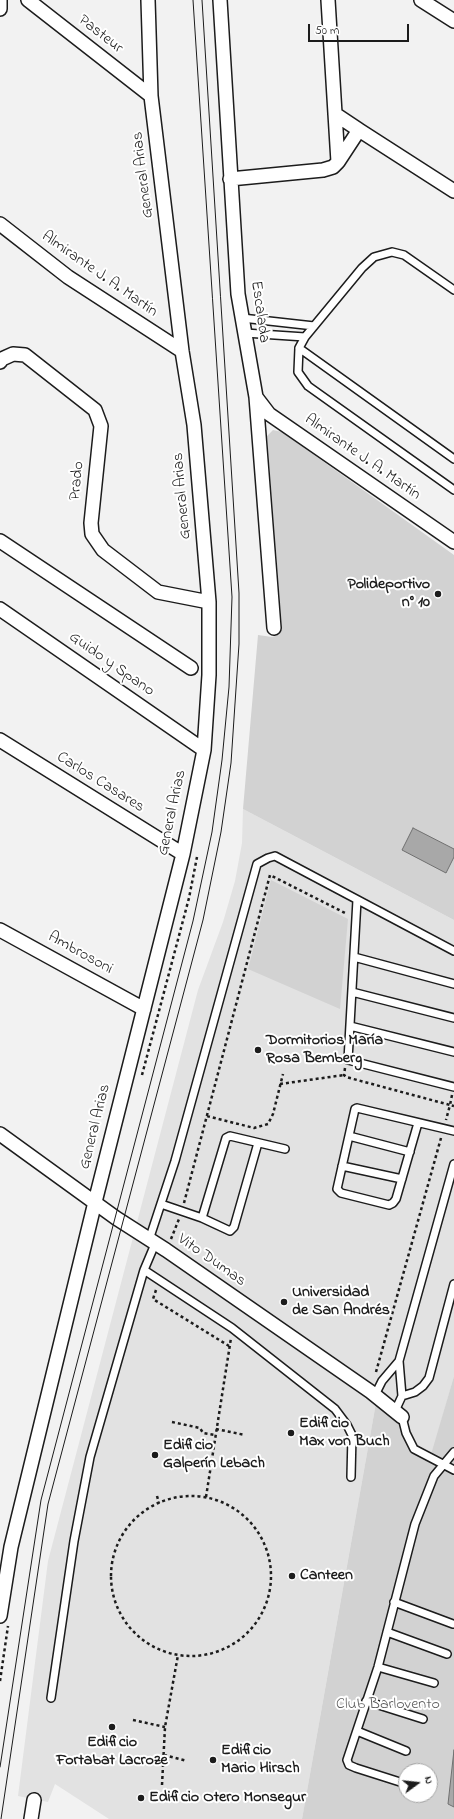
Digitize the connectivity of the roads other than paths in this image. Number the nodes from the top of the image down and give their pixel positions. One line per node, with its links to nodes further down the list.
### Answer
1 (0, 0): 7 (street)
2 (28, 0): 9 (street, Pasteur)
3 (148, 0): 9 (street, General Arias)
4 (220, 0): 13 (street, Escalada)
5 (328, 0): 10 (street)
6 (421, 0): 8 (street)
7 (0, 8)
8 (454, 21)
9 (151, 96): 22 (street, General Arias)
10 (335, 114): 11 (street); 12 (street)
11 (359, 130): 12 (street); 14 (street)
12 (338, 162): 13 (street)
13 (230, 179): 17 (street, Escalada)
14 (454, 191)
15 (0, 224): 22 (street, Almirante J. A. Martín)
16 (454, 290): 18 (lane)
17 (242, 318): 18 (lane); 19 (street, Escalada)
18 (314, 326): 20 (lane)
19 (245, 334): 20 (lane); 24 (street, Escalada)
20 (305, 338): 21 (lane)
21 (299, 348): 25 (lane); 26 (lane)
22 (182, 351): 29 (street, General Arias)
23 (0, 362): 29 (street, Prado)
24 (256, 397): 28 (street, Almirante J. A. Martín); 31 (street, Escalada)
25 (454, 459)
26 (454, 490)
27 (0, 541): 32 (street)
28 (454, 542)
29 (209, 602): 34 (street, General Arias)
30 (0, 609): 34 (street, Guido y Spano)
31 (274, 628)
32 (191, 668)
33 (0, 740): 35 (street, Carlos Casares)
34 (204, 750): 35 (street, General Arias)
35 (182, 854): 42 (street, General Arias)
36 (358, 900): 38 (lane); 39 (lane); 58 (lane)
37 (0, 930): 42 (street, Ambrosoni)
38 (454, 951)
39 (354, 957): 40 (lane); 41 (lane)
40 (454, 984)
41 (352, 992): 43 (lane); 44 (lane)
42 (144, 1008): 57 (street, General Arias)
43 (454, 1018)
44 (350, 1026): 45 (lane); 46 (lane)
45 (454, 1052)
46 (454, 1087)
47 (418, 1123): 48 (lane); 50 (lane); 53 (lane)
48 (454, 1131)
49 (0, 1134): 57 (street, Vito Dumas)
50 (349, 1136): 53 (lane); 55 (lane)
51 (258, 1144): 52 (lane); 59 (lane); 59 (lane)
52 (285, 1150)
53 (410, 1152): 56 (lane)
54 (454, 1164): 63 (lane)
55 (342, 1166): 56 (lane); 56 (lane)
56 (402, 1179)
57 (95, 1202): 60 (street, Vito Dumas); 72 (street, General Arias)
58 (161, 1204): 59 (lane); 60 (lane)
59 (202, 1218)
60 (157, 1244): 61 (lane); 64 (street, Vito Dumas)
61 (144, 1270): 70 (lane); 78 (lane)
62 (454, 1284): 65 (lane)
63 (399, 1361): 64 (lane); 65 (lane)
64 (373, 1394): 66 (street, Vito Dumas)
65 (402, 1396): 66 (lane)
66 (399, 1414): 68 (lane)
67 (454, 1452): 68 (lane)
68 (442, 1465): 69 (lane); 71 (lane)
69 (454, 1470)
70 (351, 1477)
71 (394, 1602): 73 (lane); 74 (lane)
72 (0, 1616)
73 (453, 1624)
74 (387, 1632): 75 (lane); 76 (lane)
75 (447, 1654)
76 (378, 1667): 77 (lane); 79 (lane)
77 (434, 1683)
78 (51, 1698)
79 (366, 1701): 80 (lane); 81 (lane)
80 (423, 1719)
81 (357, 1730): 82 (lane); 83 (lane)
82 (406, 1751)
83 (398, 1781)
84 (34, 1800): 85 (street)
85 (32, 1819)

